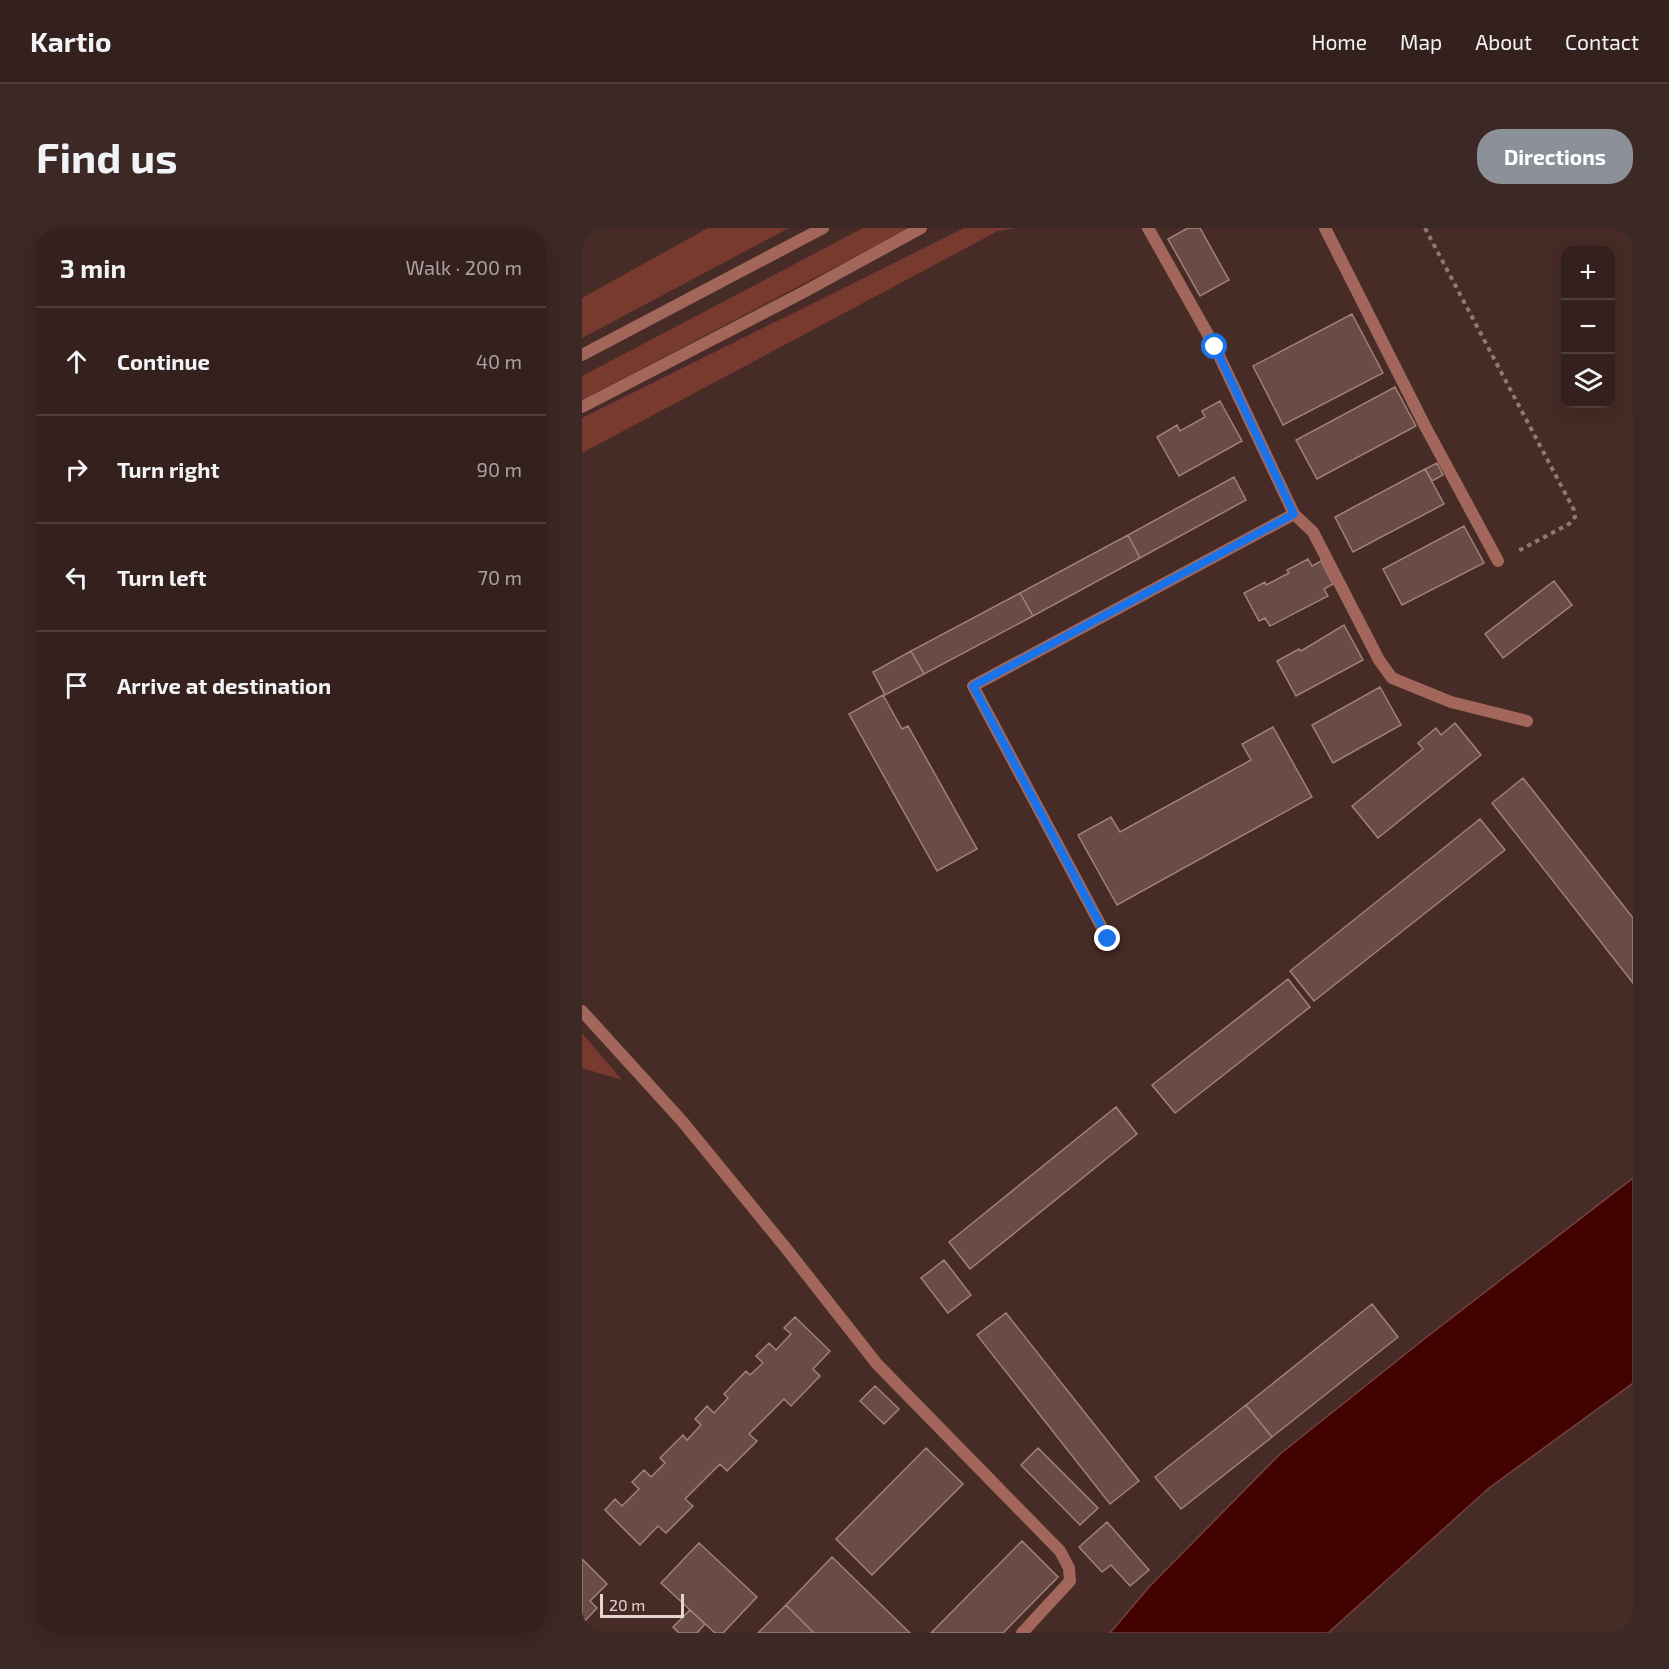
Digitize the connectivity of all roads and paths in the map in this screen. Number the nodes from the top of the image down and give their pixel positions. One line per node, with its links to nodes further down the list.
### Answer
1 (823, 228): 6 (street)
2 (921, 228): 7 (street)
3 (1148, 228): 8 (street)
4 (1325, 228): 9 (street)
5 (1425, 228): 9 (path)
6 (582, 356)
7 (582, 407)
8 (1294, 514): 10 (street); 11 (street)
9 (1498, 561)
10 (1527, 721)
11 (1108, 939)
12 (582, 1011): 13 (street)
13 (1022, 1633)

